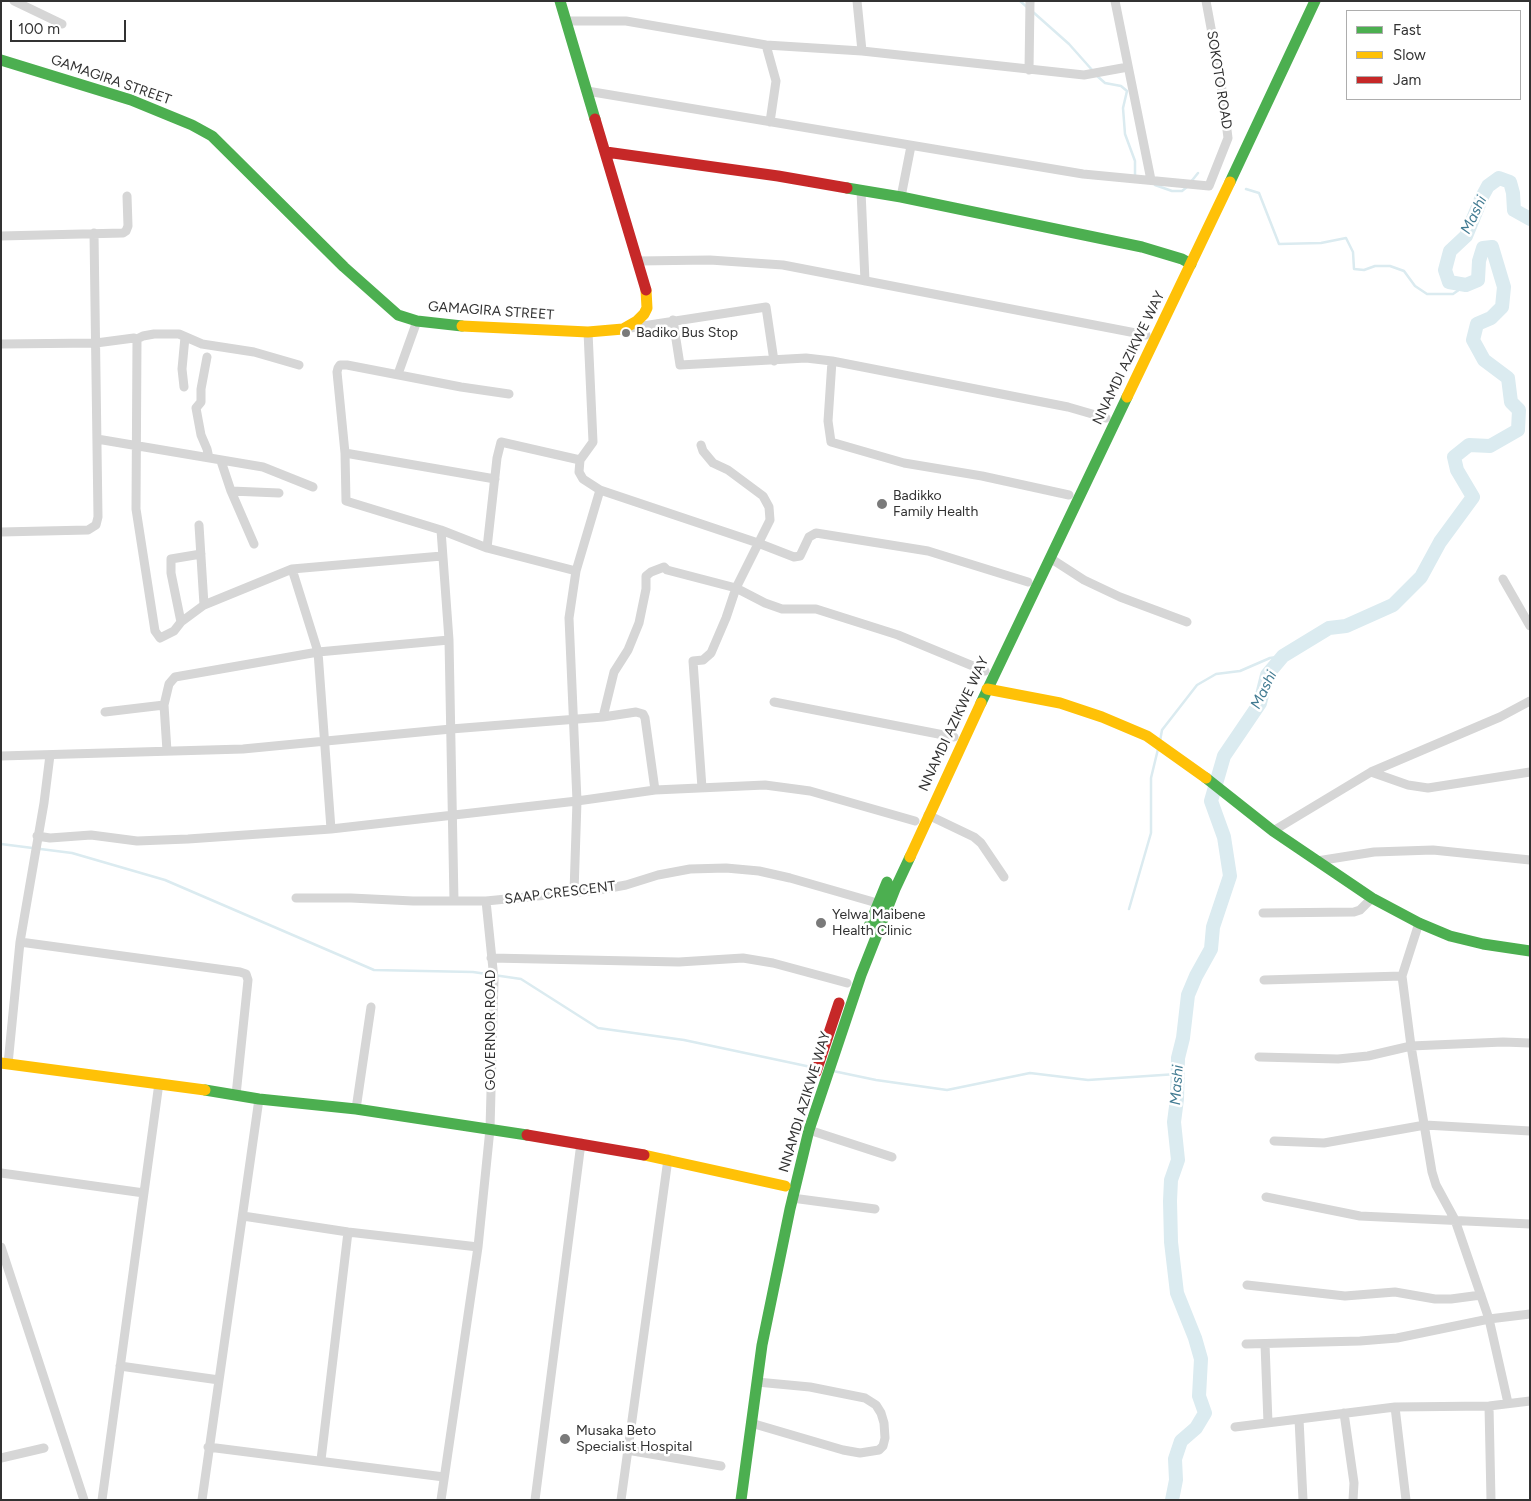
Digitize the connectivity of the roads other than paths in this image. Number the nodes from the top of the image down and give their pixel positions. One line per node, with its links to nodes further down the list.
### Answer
1 (14, 1): 10 (street)
2 (560, 1): 9 (main road)
3 (857, 1): 12 (street)
4 (1114, 1): 14 (street)
5 (1206, 1): 20 (street, SOKOTO ROAD)
6 (1304, 1): 27 (main road, NNAMDI AZIKWE WAY)
7 (1316, 1): 27 (main road, NNAMDI AZIKWE WAY)
8 (1030, 2): 15 (street)
9 (566, 21): 11 (street); 16 (main road)
10 (62, 24)
11 (766, 45): 12 (street); 17 (street)
12 (862, 51): 15 (street)
13 (1, 60): 30 (main road, GAMAGIRA STREET)
14 (1128, 67): 15 (street); 20 (street)
15 (1029, 70)
16 (587, 91): 17 (street); 19 (main road)
17 (770, 122): 18 (street)
18 (911, 146): 20 (street); 23 (street)
19 (606, 152): 21 (main road); 26 (main road)
20 (1152, 180)
21 (861, 191): 23 (main road); 28 (street)
22 (127, 196): 24 (street)
23 (901, 197): 27 (main road)
24 (94, 233): 25 (street); 36 (street)
25 (1, 236)
26 (638, 261): 28 (street); 31 (main road)
27 (1187, 262): 33 (main road, NNAMDI AZIKWE WAY); 67 (main road, NNAMDI AZIKWE WAY)
28 (865, 281): 33 (street)
29 (674, 320): 31 (street); 39 (street); 39 (street)
30 (417, 321): 32 (main road, GAMAGIRA STREET); 42 (street)
31 (623, 329): 32 (main road, GAMAGIRA STREET)
32 (588, 332): 51 (street)
33 (1146, 334): 45 (main road, NNAMDI AZIKWE WAY)
34 (185, 337): 35 (street); 41 (street); 43 (street)
35 (137, 339): 36 (street); 47 (street)
36 (96, 343): 37 (street); 46 (street)
37 (1, 344)
38 (207, 357): 50 (street)
39 (774, 361): 40 (street)
40 (832, 361): 45 (street); 58 (street)
41 (299, 366)
42 (398, 374): 44 (street); 49 (street)
43 (184, 387)
44 (509, 394)
45 (1106, 418): 58 (main road, NNAMDI AZIKWE WAY)
46 (96, 439): 47 (street); 61 (street)
47 (137, 445): 50 (street); 74 (street)
48 (701, 445): 62 (street)
49 (345, 453): 53 (street); 60 (street)
50 (209, 458): 52 (street)
51 (580, 460): 53 (street); 55 (street)
52 (221, 461): 54 (street); 56 (street)
53 (495, 479): 64 (street)
54 (313, 487)
55 (600, 490): 62 (street); 69 (street)
56 (231, 491): 57 (street); 63 (street)
57 (279, 494)
58 (1069, 495): 71 (main road, NNAMDI AZIKWE WAY)
59 (199, 525): 65 (street)
60 (441, 530): 64 (street); 66 (street)
61 (1, 532)
62 (758, 543): 71 (street); 72 (street)
63 (254, 544)
64 (488, 548): 69 (street)
65 (201, 554): 73 (street); 74 (street)
66 (442, 556): 68 (street); 77 (street)
67 (1050, 558): 75 (street); 80 (main road, NNAMDI AZIKWE WAY)
68 (292, 569): 73 (street); 78 (street)
69 (576, 572): 86 (street)
70 (1503, 579): 76 (street)
71 (1028, 582): 79 (main road, NNAMDI AZIKWE WAY)
72 (736, 588): 79 (street); 85 (street); 95 (street)
73 (204, 605): 74 (street)
74 (181, 622)
75 (1186, 622)
76 (1530, 626)
77 (448, 640): 78 (street); 87 (street)
78 (318, 652): 83 (street); 89 (street)
79 (985, 672): 88 (main road, NNAMDI AZIKWE WAY)
80 (987, 689): 99 (main road, NNAMDI AZIKWE WAY); 102 (main road)
81 (1530, 701): 93 (street)
82 (774, 702): 88 (street)
83 (164, 705): 84 (street); 90 (street)
84 (106, 712)
85 (603, 717): 86 (street); 96 (street)
86 (573, 718): 87 (street); 97 (street)
87 (451, 728): 89 (street); 98 (street)
88 (954, 737): 100 (main road, NNAMDI AZIKWE WAY)
89 (326, 741): 90 (street); 101 (street)
90 (167, 751): 91 (street)
91 (50, 755): 92 (street); 103 (street)
92 (1, 756)
93 (1371, 772): 94 (street); 102 (street)
94 (1530, 772)
95 (702, 788): 96 (street); 100 (street)
96 (655, 790): 97 (street)
97 (577, 801): 98 (street); 107 (street)
98 (453, 814): 101 (street); 110 (street)
99 (928, 815): 106 (street); 132 (main road, NNAMDI AZIKWE WAY)
100 (914, 821): 112 (main road, NNAMDI AZIKWE WAY)
101 (331, 829): 103 (street)
102 (1273, 831): 105 (main road)
103 (37, 839): 115 (street)
104 (1530, 860): 105 (street)
105 (1317, 861): 109 (main road)
106 (1004, 877)
107 (574, 892): 111 (street, SAAP CRESCENT); 112 (street, SAAP CRESCENT)
108 (296, 898): 110 (street, SAAP CRESCENT)
109 (1372, 898): 113 (street); 114 (main road)
110 (454, 901): 111 (street, SAAP CRESCENT)
111 (486, 901): 117 (street, GOVERNOR ROAD)
112 (877, 904): 120 (main road, NNAMDI AZIKWE WAY)
113 (1263, 913)
114 (1419, 923): 116 (main road); 118 (street)
115 (20, 942): 125 (street); 127 (street)
116 (1530, 951)
117 (491, 958): 120 (street); 131 (street, GOVERNOR ROAD)
118 (1402, 976): 119 (street); 123 (street)
119 (1264, 980)
120 (847, 982): 139 (main road, NNAMDI AZIKWE WAY)
121 (371, 1007): 129 (street)
122 (1530, 1043): 123 (street)
123 (1411, 1046): 124 (street); 130 (street)
124 (1259, 1056)
125 (4, 1064): 126 (main road)
126 (159, 1083): 127 (main road); 140 (street)
127 (236, 1095): 128 (main road)
128 (259, 1099): 129 (main road); 143 (street)
129 (356, 1110): 131 (main road)
130 (1425, 1125): 133 (street); 134 (street); 144 (street)
131 (490, 1129): 135 (main road); 148 (street, GOVERNOR ROAD)
132 (809, 1130): 136 (street); 139 (main road, NNAMDI AZIKWE WAY)
133 (1530, 1131)
134 (1274, 1141)
135 (581, 1143): 137 (main road); 179 (street)
136 (892, 1157)
137 (668, 1159): 139 (main road); 170 (street)
138 (1, 1173): 140 (street)
139 (791, 1191): 142 (street); 157 (main road, NNAMDI AZIKWE WAY); 158 (main road, NNAMDI AZIKWE WAY)
140 (144, 1193): 155 (street)
141 (1266, 1197): 144 (street)
142 (874, 1209)
143 (243, 1216): 146 (street); 156 (street)
144 (1455, 1220): 145 (street); 150 (street)
145 (1530, 1224)
146 (348, 1232): 148 (street); 172 (street)
147 (1, 1248): 175 (street)
148 (478, 1248): 174 (street, GOVERNOR ROAD)
149 (1247, 1285): 150 (street)
150 (1481, 1296): 152 (street)
151 (1530, 1314): 152 (street)
152 (1489, 1319): 154 (street); 160 (street)
153 (1246, 1344): 154 (street)
154 (1265, 1344): 166 (street)
155 (120, 1366): 156 (street); 176 (street)
156 (219, 1380): 168 (street)
157 (757, 1382): 165 (main road, NNAMDI AZIKWE WAY); 165 (street)
158 (743, 1399)
159 (1530, 1401): 160 (street)
160 (1508, 1403): 161 (street)
161 (1489, 1406): 162 (street); 186 (street)
162 (1394, 1407): 163 (street); 185 (street)
163 (1344, 1413): 164 (street); 184 (street)
164 (1299, 1419): 166 (street); 183 (street)
165 (746, 1420): 181 (main road, NNAMDI AZIKWE WAY); 182 (main road, NNAMDI AZIKWE WAY)
166 (1268, 1423): 167 (street)
167 (1235, 1427)
168 (208, 1447): 172 (street); 177 (street)
169 (44, 1448): 171 (street)
170 (627, 1450): 173 (street); 180 (street)
171 (1, 1458)
172 (321, 1460): 174 (street)
173 (721, 1466)
174 (444, 1477): 178 (street, GOVERNOR ROAD)
175 (84, 1500)
176 (102, 1500)
177 (202, 1500)
178 (442, 1500)
179 (535, 1500)
180 (621, 1500)
181 (731, 1500)
182 (741, 1500)
183 (1303, 1500)
184 (1353, 1500)
185 (1406, 1500)
186 (1491, 1500)

